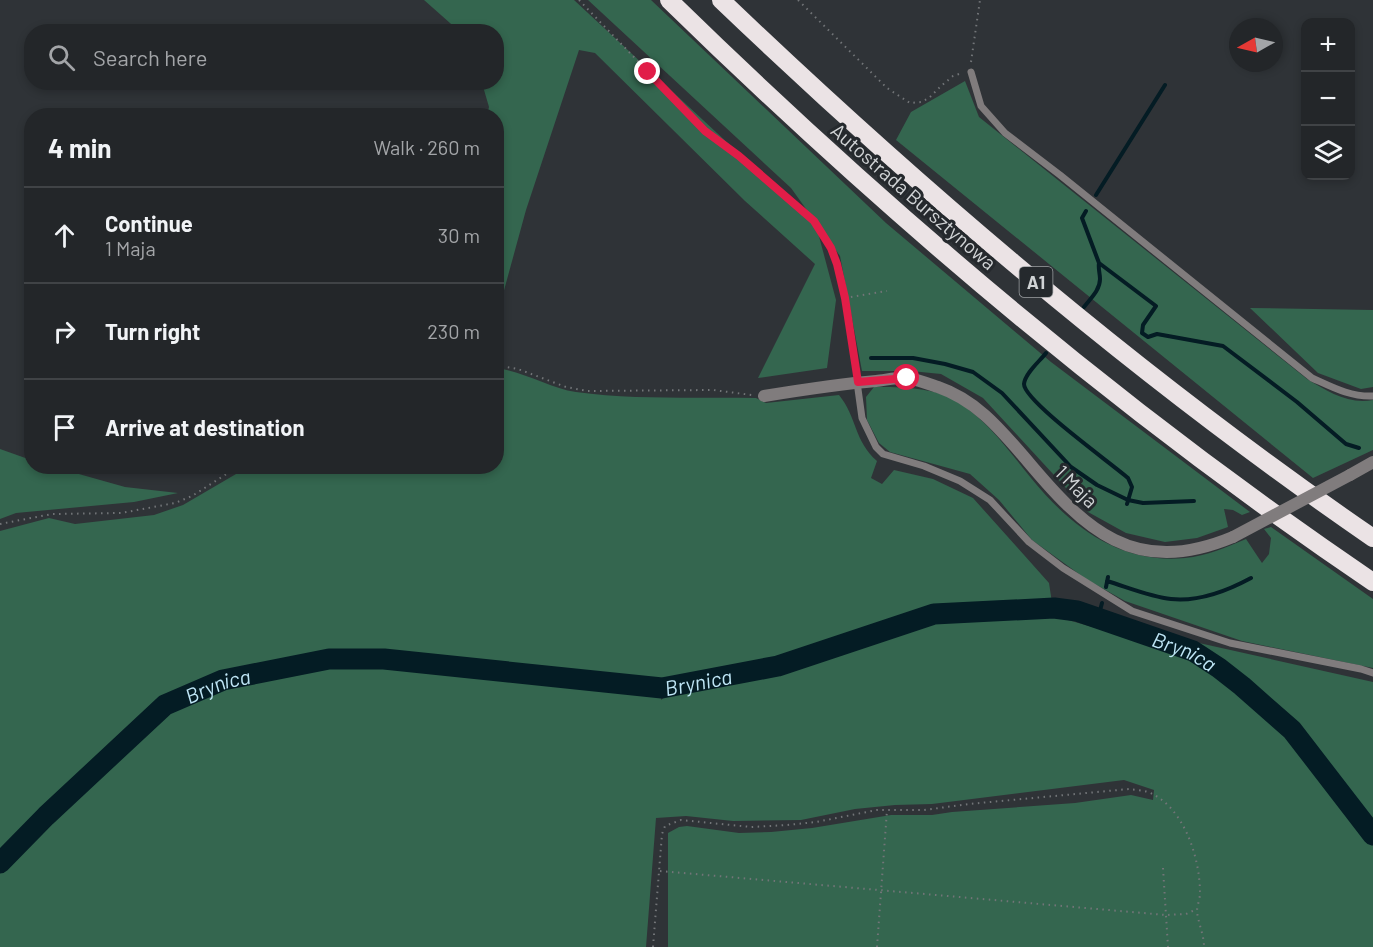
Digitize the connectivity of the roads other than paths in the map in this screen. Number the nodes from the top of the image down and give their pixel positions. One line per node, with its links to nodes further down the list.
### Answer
1 (669, 0): 9 (highway, Autostrada Bursztynowa / A1)
2 (721, 0): 8 (highway, Autostrada Bursztynowa / A1)
3 (971, 72): 6 (lane)
4 (858, 382): 5 (street, 1 Maja); 7 (street, 1 Maja, bridge); 10 (lane)
5 (764, 396)
6 (1373, 396)
7 (1373, 462)
8 (1373, 538)
9 (1373, 582)
10 (1373, 673)

